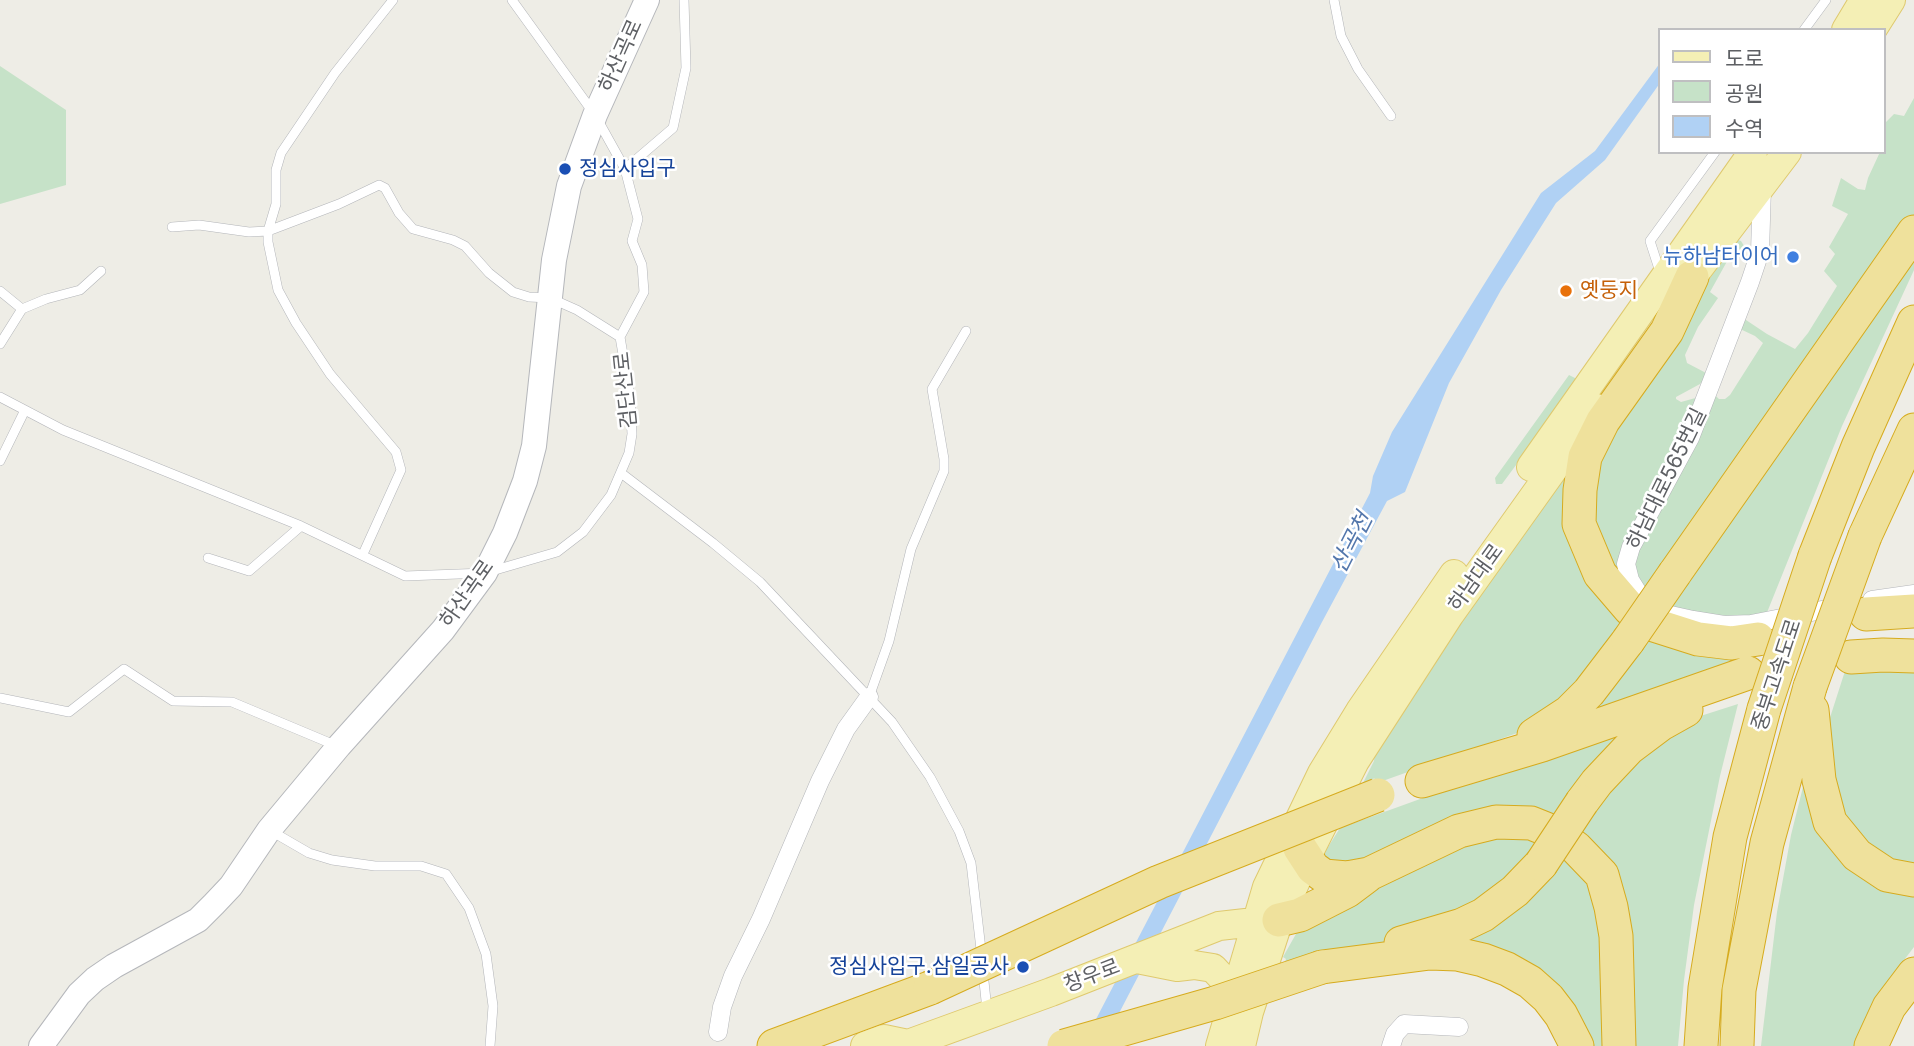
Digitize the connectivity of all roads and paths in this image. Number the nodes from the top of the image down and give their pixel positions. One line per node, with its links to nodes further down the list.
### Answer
1 (393, 0): 21 (lane)
2 (512, 0): 12 (lane, 검단산로)
3 (647, 0): 12 (street, 하산곡로)
4 (684, 0): 17 (lane)
5 (1334, 0): 13 (lane)
6 (1826, 0): 9 (lane)
7 (1864, 0): 10 (main road)
8 (1891, 0): 11 (main road)
9 (1805, 28)
10 (1847, 28)
11 (1873, 28)
12 (595, 115): 17 (lane, 검단산로); 27 (street, 하산곡로)
13 (1391, 116)
14 (1713, 154): 25 (lane)
15 (1752, 154): 25 (main road, 하남대로)
16 (1785, 154): 18 (main road, 하남대로)
17 (625, 169): 31 (lane, 검단산로)
18 (1762, 184): 20 (main road, 하남대로); 23 (street, 하남대로565번길)
19 (172, 227): 21 (lane)
20 (1727, 229): 23 (street); 25 (main road, 하남대로)
21 (268, 231): 27 (lane, 검단산로); 39 (lane)
22 (1914, 232): 53 (highway, bridge)
23 (1760, 252): 42 (street, 하남대로565번길)
24 (102, 271): 28 (lane)
25 (1677, 279): 45 (highway); 55 (main road, 하남대로)
26 (0, 291): 28 (lane)
27 (550, 298): 31 (lane, 검단산로); 41 (street, 하산곡로)
28 (22, 309): 32 (lane)
29 (1914, 322): 49 (highway, 중부고속도로, bridge)
30 (966, 331): 50 (lane)
31 (620, 337): 37 (lane, 검단산로)
32 (0, 344)
33 (0, 397): 34 (lane, 검단산로)
34 (25, 410): 36 (lane); 38 (lane, 검단산로)
35 (1914, 430): 48 (highway, 중부고속도로, bridge)
36 (0, 460)
37 (621, 473): 41 (lane, 검단산로); 50 (lane)
38 (301, 526): 39 (lane, 검단산로); 40 (lane)
39 (363, 554): 41 (lane, 검단산로)
40 (208, 558)
41 (485, 573): 52 (street, 하산곡로)
42 (1914, 594)
43 (1914, 611): 44 (highway)
44 (1866, 614)
45 (1758, 639)
46 (1914, 648): 47 (highway)
47 (1914, 656)
48 (1811, 687): 57 (highway); 78 (highway, 중부고속도로)
49 (1752, 690): 53 (highway); 60 (highway, bridge); 77 (highway, 중부고속도로)
50 (869, 696): 63 (lane); 65 (street)
51 (0, 698): 52 (lane)
52 (339, 747): 54 (street, 하산곡로)
53 (1422, 781): 69 (highway, bridge)
54 (269, 830): 67 (street, 하산곡로); 68 (lane)
55 (1300, 845): 56 (highway); 58 (main road, 하남대로)
56 (1369, 874): 58 (highway); 76 (highway)
57 (1914, 880)
58 (1268, 920): 59 (main road, 창우로); 62 (main road, 하남대로); 73 (main road, 하남대로)
59 (1137, 959): 62 (main road); 63 (main road, 창우로)
60 (1322, 967): 71 (highway, bridge); 75 (highway)
61 (1914, 974): 79 (highway)
62 (1230, 1010): 72 (main road, 하남대로)
63 (988, 1015): 66 (main road, 창우로)
64 (1460, 1027): 74 (street)
65 (718, 1032)
66 (907, 1045): 70 (main road, 창우로)
67 (41, 1046)
68 (490, 1046)
69 (774, 1046)
70 (865, 1046)
71 (1064, 1046)
72 (1220, 1046)
73 (1241, 1046)
74 (1391, 1046)
75 (1577, 1046)
76 (1619, 1046)
77 (1701, 1046)
78 (1737, 1046)
79 (1871, 1046)

